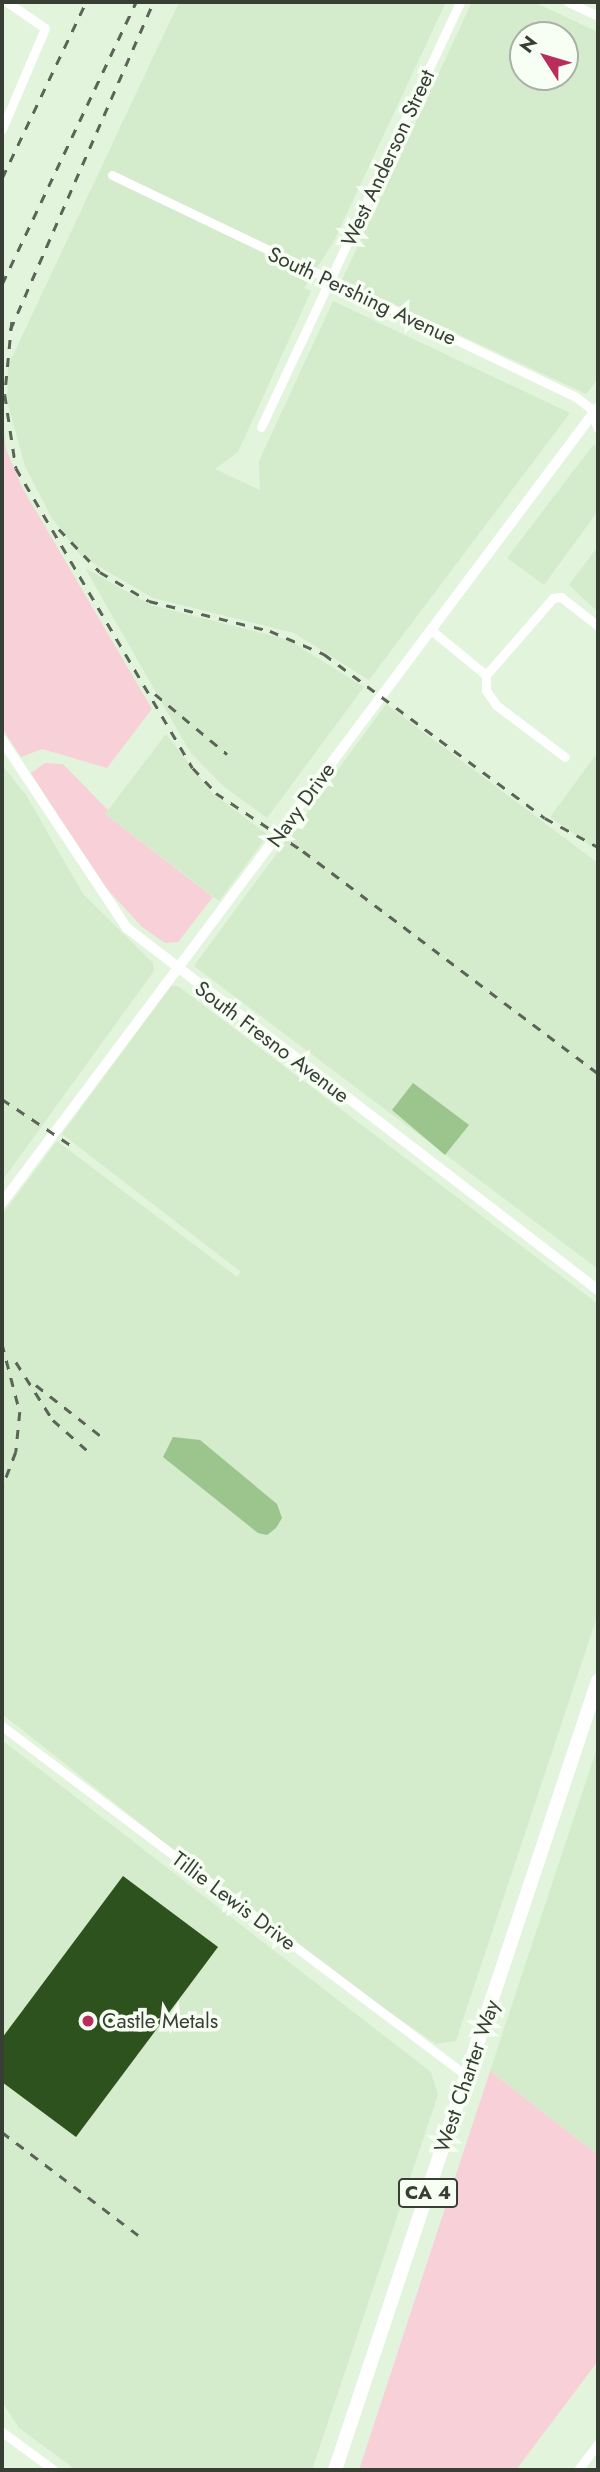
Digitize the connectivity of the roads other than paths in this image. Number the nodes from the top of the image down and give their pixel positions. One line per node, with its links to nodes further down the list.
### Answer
1 (7, 2): 5 (street)
2 (460, 2): 7 (street, West Anderson Street)
3 (568, 2): 4 (street)
4 (598, 16)
5 (2, 129)
6 (112, 175): 7 (street, South Pershing Avenue)
7 (331, 282): 9 (street, South Pershing Avenue); 10 (street, West Anderson Street)
8 (598, 407): 9 (street, Navy Drive)
9 (590, 418): 11 (street, South Pershing Avenue); 13 (street, Navy Drive)
10 (261, 427)
11 (598, 429)
12 (598, 626): 14 (street)
13 (431, 630): 14 (street); 17 (street, Navy Drive)
14 (486, 675): 16 (street)
15 (2, 740): 17 (street, South Fresno Avenue)
16 (565, 757)
17 (176, 970): 18 (street, Navy Drive); 19 (street, South Fresno Avenue)
18 (2, 1203)
19 (598, 1290)
20 (598, 1681): 22 (highway, West Charter Way / CA 4)
21 (2, 1726): 22 (street, Tillie Lewis Drive)
22 (467, 2076): 26 (highway, West Charter Way / CA 4)
23 (2, 2431): 25 (street)
24 (598, 2443): 27 (street)
25 (54, 2470)
26 (335, 2470)
27 (578, 2470)

